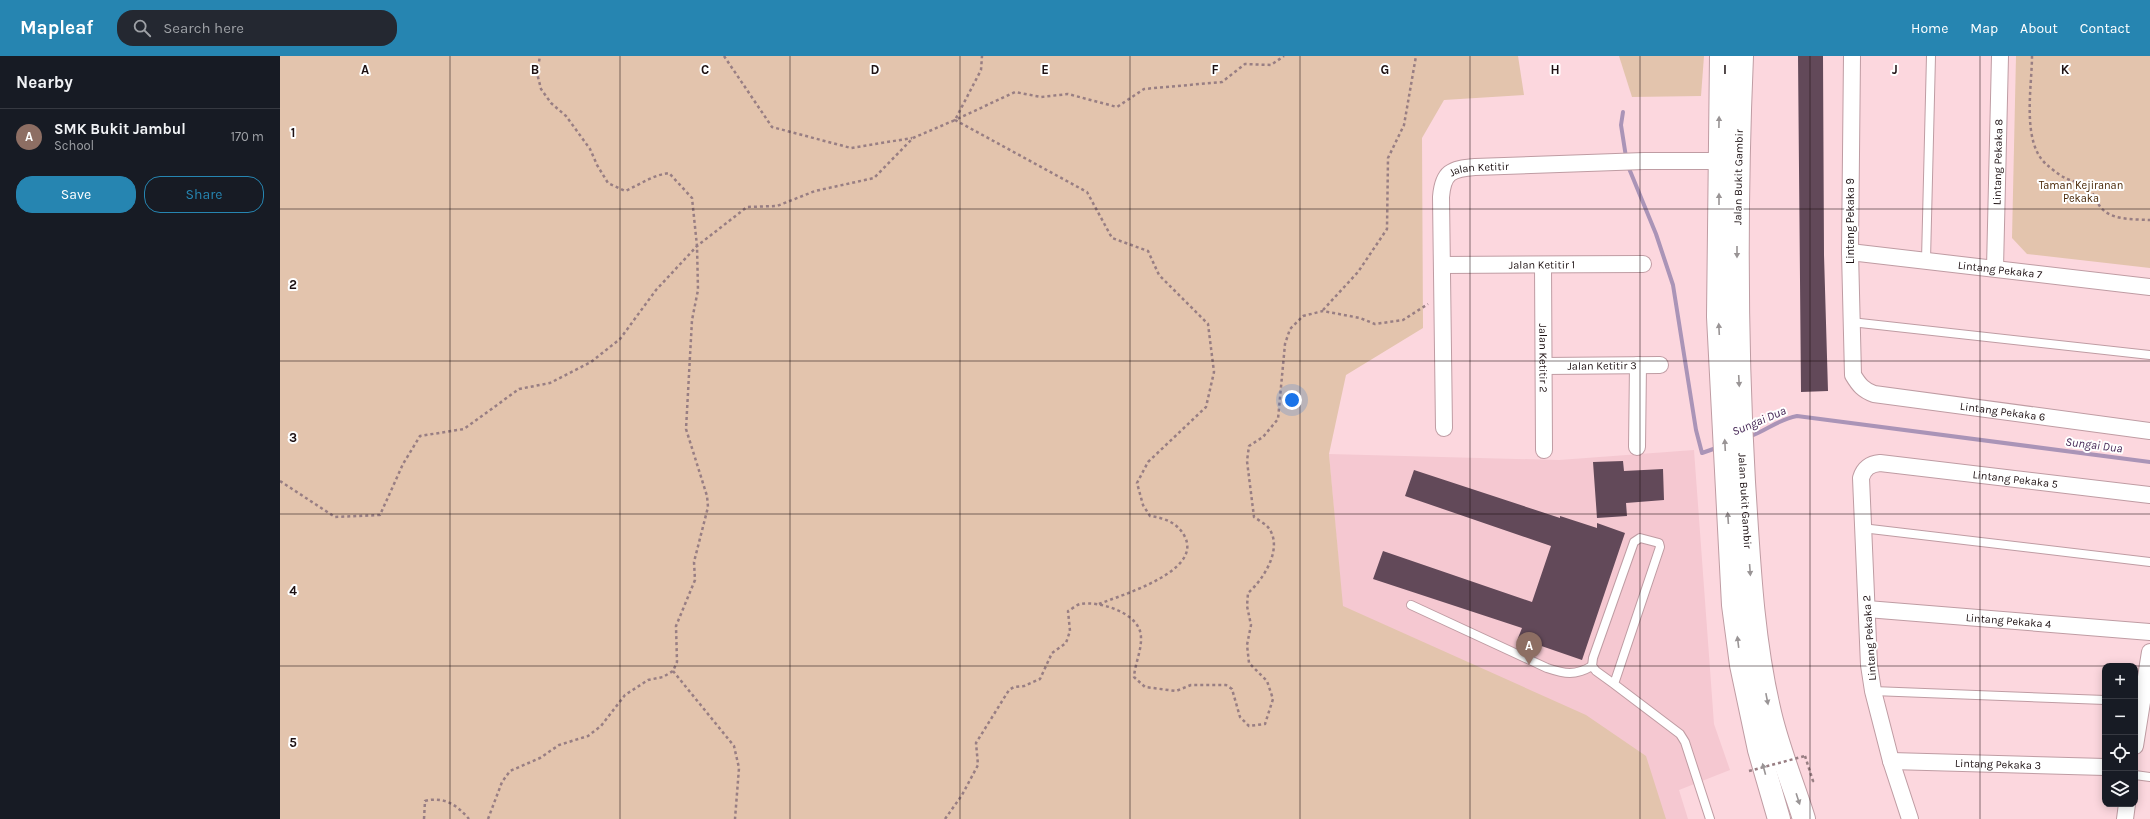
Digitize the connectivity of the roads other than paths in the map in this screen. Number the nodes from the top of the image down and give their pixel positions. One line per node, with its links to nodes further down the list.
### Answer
1 (1721, 56): 6 (main road, Jalan Bukit Gambir, one-way to 1)
2 (1742, 56): 20 (main road, Jalan Bukit Gambir, one-way to 20)
3 (1852, 56): 7 (street, Lintang Pekaka 9)
4 (1931, 56): 8 (lane)
5 (2000, 56): 12 (street, Lintang Pekaka 8)
6 (1719, 161): 10 (street, Jalan Ketitir); 20 (main road, Jalan Bukit Gambir, one-way to 6)
7 (1850, 252): 8 (street, Lintang Pekaka 7); 14 (street, Lintang Pekaka 9)
8 (1926, 260): 12 (street, Lintang Pekaka 7)
9 (1643, 264): 11 (street, Jalan Ketitir 1)
10 (1442, 265): 11 (street, Jalan Ketitir 1); 21 (street, Jalan Ketitir)
11 (1543, 265): 18 (street, Jalan Ketitir 2)
12 (1995, 268): 13 (street, Lintang Pekaka 7)
13 (2150, 287)
14 (1851, 322): 15 (lane); 19 (street, Lintang Pekaka 9)
15 (2150, 355)
16 (1638, 365): 17 (street, Jalan Ketitir 3); 18 (street, Jalan Ketitir 3); 23 (street)
17 (1660, 365)
18 (1544, 366): 24 (street, Jalan Ketitir 2)
19 (1859, 384): 22 (street, Lintang Pekaka 6)
20 (1732, 421): 26 (main road, Jalan Bukit Gambir)
21 (1444, 428)
22 (2150, 431)
23 (1637, 447)
24 (1544, 450)
25 (1880, 463): 27 (street, Lintang Pekaka 5); 28 (street, Lintang Pekaka 2)
26 (1734, 464): 45 (main road, Jalan Bukit Gambir, one-way to 26); 46 (main road, Jalan Bukit Gambir, one-way to 46)
27 (2150, 495)
28 (1862, 528): 29 (lane); 31 (street, Lintang Pekaka 2)
29 (2150, 562)
30 (1411, 606): 34 (lane)
31 (1867, 609): 32 (street, Lintang Pekaka 4); 36 (street, Lintang Pekaka 2)
32 (2150, 632)
33 (2150, 652): 38 (street)
34 (1592, 666): 35 (lane); 35 (lane)
35 (1614, 684): 44 (lane)
36 (1873, 691): 37 (lane); 39 (street, Lintang Pekaka 2)
37 (2102, 700)
38 (2138, 701)
39 (1891, 761): 40 (street, Lintang Pekaka 3); 47 (street, Lintang Pekaka 2)
40 (2102, 768)
41 (2138, 775): 42 (lane)
42 (2150, 777)
43 (2127, 807): 48 (street)
44 (1710, 819)
45 (1779, 819)
46 (1804, 819)
47 (1910, 819)
48 (2125, 819)

